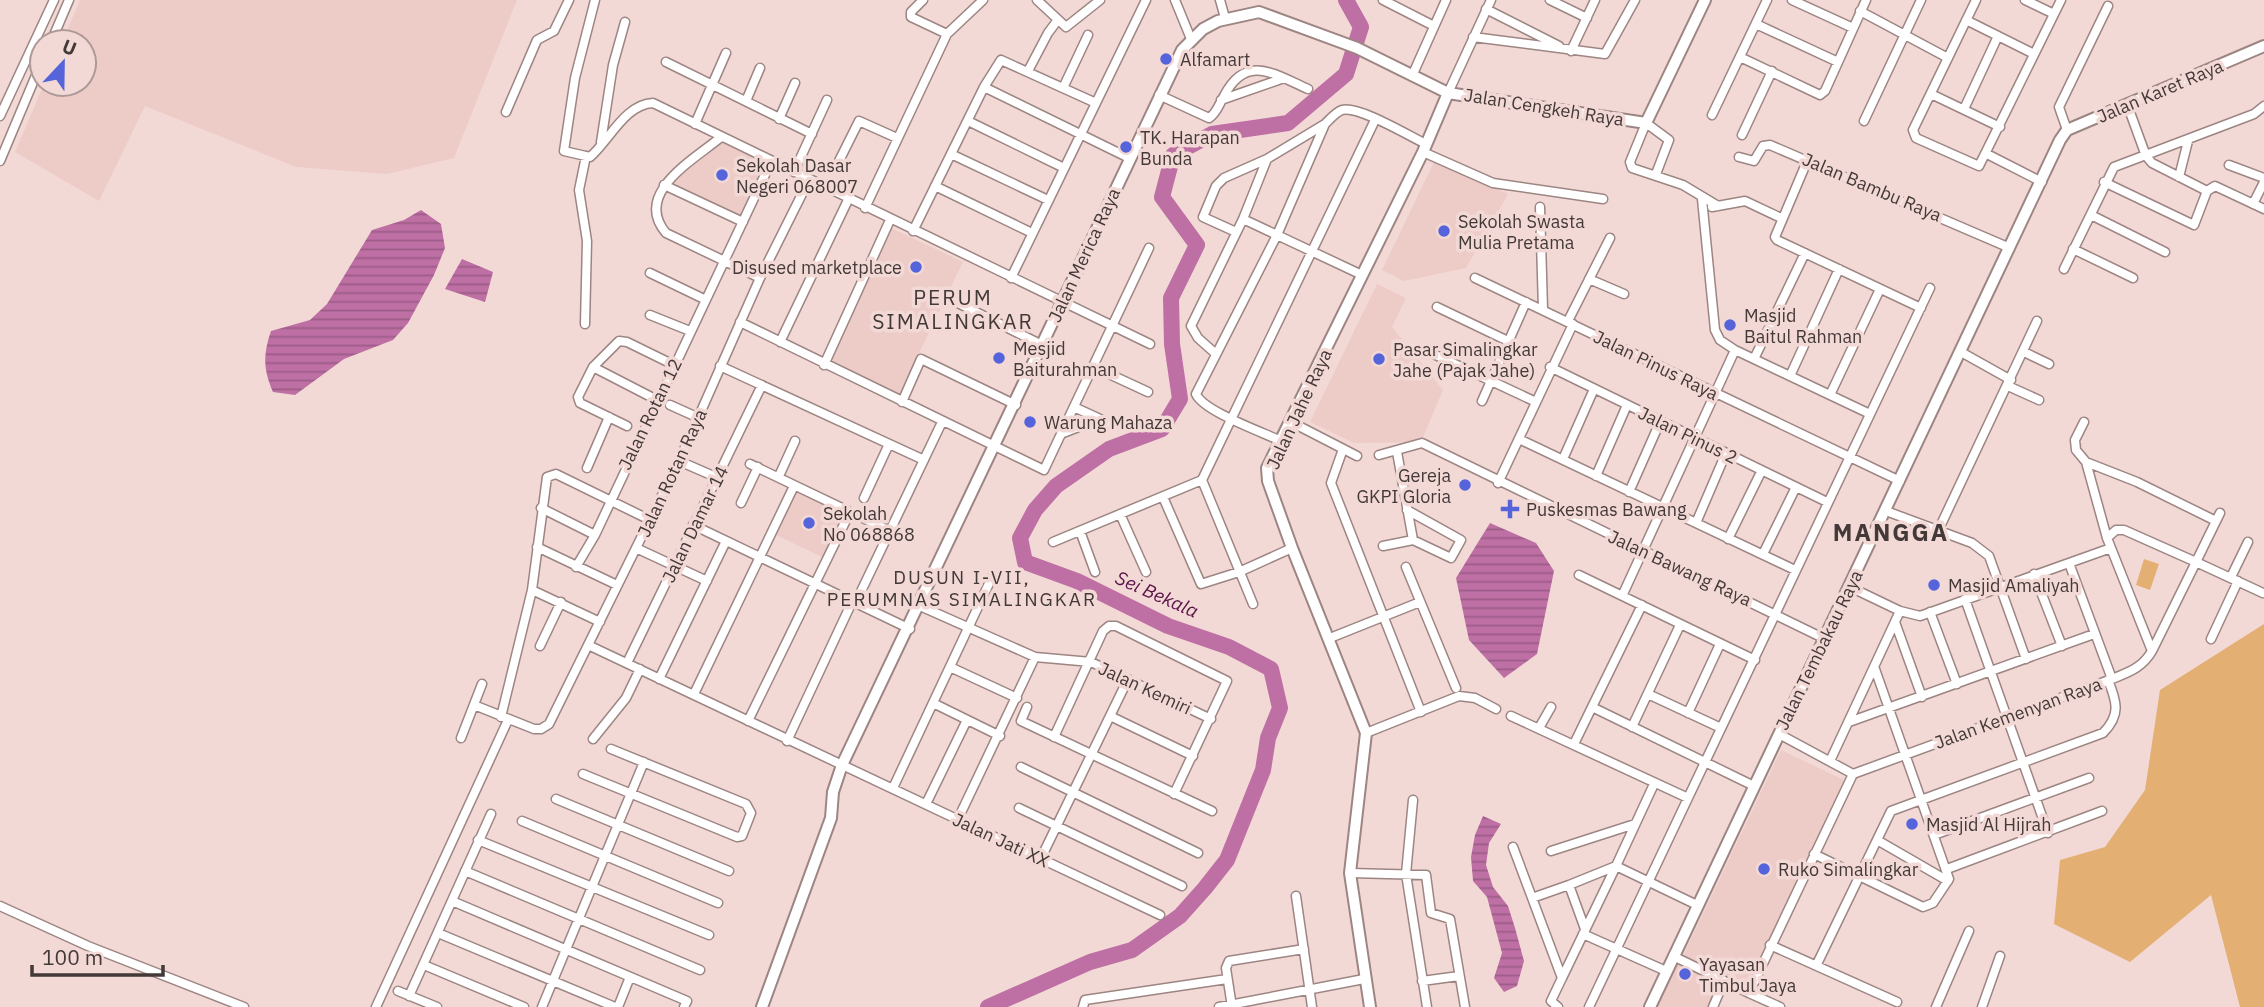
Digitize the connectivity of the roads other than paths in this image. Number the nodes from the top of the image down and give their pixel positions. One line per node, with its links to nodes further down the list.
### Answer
1 (54, 0): 78 (street)
2 (69, 0): 38 (street)
3 (569, 0): 76 (street)
4 (595, 0): 98 (street)
5 (923, 0): 40 (street)
6 (983, 0): 40 (street)
7 (1100, 0): 34 (street)
8 (1146, 0): 72 (street)
9 (1175, 0): 45 (street)
10 (1220, 0): 31 (street)
11 (1383, 0): 26 (street)
12 (1446, 0): 37 (street)
13 (1491, 0): 28 (street)
14 (1550, 0): 32 (street)
15 (1595, 0): 32 (street)
16 (1635, 0): 48 (street)
17 (1705, 0): 83 (street, Jalan Cengkeh Raya)
18 (1768, 0): 36 (street)
19 (1792, 0): 39 (street)
20 (1866, 0): 29 (street)
21 (1921, 0): 42 (street)
22 (1976, 0): 33 (street)
23 (2025, 0): 30 (street)
24 (2062, 0): 30 (street)
25 (1041, 1): 34 (street)
26 (1399, 4): 37 (street)
27 (2108, 6): 87 (street)
28 (1486, 9): 44 (street); 48 (street)
29 (1860, 11): 39 (street); 42 (street)
30 (2054, 13): 50 (street)
31 (1225, 18): 45 (street, Jalan Merica Raya); 46 (street, Jalan Merica Raya)
32 (1587, 18): 48 (street)
33 (1966, 20): 43 (street); 52 (street)
34 (1057, 21): 56 (street)
35 (625, 22): 94 (street)
36 (1756, 24): 51 (street); 54 (street)
37 (1434, 26): 58 (street)
38 (57, 28)
39 (1853, 28): 54 (street)
40 (947, 34): 92 (street)
41 (1088, 35): 63 (street)
42 (1904, 36): 52 (street); 82 (street)
43 (1998, 36): 50 (street); 75 (street)
44 (1473, 37): 48 (street); 65 (street)
45 (1191, 39): 68 (street, Jalan Merica Raya)
46 (1352, 46): 58 (street, Jalan Cengkeh Raya)
47 (2264, 46): 73 (street, Jalan Karet Raya)
48 (1568, 50)
49 (726, 53): 61 (street)
50 (2034, 54): 86 (street)
51 (1741, 57): 57 (street); 77 (street)
52 (1948, 58): 67 (street)
53 (666, 62): 61 (street)
54 (1839, 62): 57 (street)
55 (760, 68): 71 (street)
56 (1028, 71): 62 (street); 63 (street)
57 (1772, 71): 90 (street)
58 (1412, 76): 65 (street, Jalan Cengkeh Raya)
59 (1284, 78): 64 (street); 70 (street); 70 (street)
60 (795, 83): 79 (street)
61 (714, 84): 71 (street); 84 (street)
62 (984, 87): 81 (street); 89 (street)
63 (1063, 88): 72 (street)
64 (1308, 89)
65 (1448, 93): 83 (street, Jalan Cengkeh Raya); 95 (street, Jalan Jahe Raya)
66 (28, 94): 104 (street)
67 (1931, 94): 75 (street); 97 (street)
68 (1159, 95): 70 (street); 101 (street, Jalan Merica Raya)
69 (827, 100): 88 (street)
70 (1222, 100)
71 (746, 101): 79 (street)
72 (1096, 103): 89 (street)
73 (2127, 104): 87 (street, Jalan Karet Raya); 99 (street)
74 (2264, 106): 93 (street)
75 (1964, 109): 86 (street)
76 (506, 112)
77 (1712, 115)
78 (0, 116)
79 (779, 118): 88 (street)
80 (1375, 120): 85 (street); 95 (street); 142 (street)
81 (968, 121): 96 (street); 108 (street)
82 (1864, 121)
83 (1646, 123): 110 (street); 110 (street)
84 (695, 124): 91 (street); 94 (street)
85 (1325, 124): 102 (street); 137 (street)
86 (2000, 127): 97 (street)
87 (2067, 130): 114 (street, Jalan Tembakau Raya)
88 (812, 134): 109 (street)
89 (1080, 135): 101 (street); 108 (street)
90 (1742, 135)
91 (721, 136): 105 (street); 116 (street)
92 (897, 138): 106 (street); 126 (street)
93 (2188, 141): 99 (street); 111 (street)
94 (601, 142): 98 (street)
95 (1424, 148): 119 (street); 149 (street, Jalan Jahe Raya)
96 (951, 154): 117 (street); 122 (street)
97 (1987, 154): 114 (street)
98 (586, 156): 169 (street)
99 (2146, 156): 111 (street); 115 (street)
100 (1739, 157): 103 (street, Jalan Bambu Raya)
101 (1129, 158): 161 (street, Jalan Merica Raya)
102 (1267, 159): 131 (street); 135 (street)
103 (1808, 159): 130 (street); 140 (street, Jalan Bambu Raya)
104 (0, 161)
105 (771, 162): 109 (street); 133 (street, Jalan Rotan 12)
106 (838, 163)
107 (2230, 165): 113 (street)
108 (1064, 168): 122 (street)
109 (794, 172): 112 (street)
110 (1656, 174): 120 (street)
111 (2179, 177): 118 (street)
112 (809, 180): 121 (street); 150 (street, Jalan Rotan Raya)
113 (2264, 180): 123 (street)
114 (2042, 182): 140 (street, Jalan Tembakau Raya)
115 (2104, 182): 118 (street); 129 (street)
116 (664, 185): 133 (street); 145 (street)
117 (935, 186): 134 (street); 136 (street)
118 (2207, 191): 123 (street)
119 (1603, 199)
120 (1702, 199): 124 (street); 127 (street)
121 (848, 200): 126 (street); 172 (street)
122 (1048, 200): 136 (street)
123 (2253, 204): 128 (street)
124 (1718, 206): 127 (street); 130 (street)
125 (1540, 207): 164 (street)
126 (865, 208): 132 (street)
127 (1703, 209): 176 (street)
128 (2264, 209)
129 (2091, 215): 141 (street); 143 (street)
130 (1781, 218): 144 (street)
131 (1243, 219): 135 (street); 137 (street)
132 (890, 220): 134 (street); 184 (street)
133 (743, 222): 145 (street, Jalan Rotan 12)
134 (913, 231): 151 (street)
135 (1236, 232): 180 (street)
136 (1032, 233): 151 (street)
137 (1277, 235): 142 (street); 180 (street)
138 (1610, 238): 154 (street)
139 (1149, 248): 170 (street)
140 (2010, 248): 178 (street, Jalan Tembakau Raya)
141 (2073, 249): 147 (street); 153 (street)
142 (1313, 251): 149 (street); 210 (street)
143 (2165, 252)
144 (1805, 253): 146 (street); 181 (street)
145 (722, 260): 150 (street); 159 (street, Jalan Rotan 12)
146 (1839, 269): 156 (street); 189 (street)
147 (2064, 269)
148 (650, 273): 159 (street)
149 (1362, 275): 212 (street, Jalan Jahe Raya)
150 (760, 278): 167 (street, Jalan Rotan Raya)
151 (1011, 278): 161 (street)
152 (1475, 278): 160 (street)
153 (2133, 278)
154 (1589, 279): 157 (street); 168 (street)
155 (1930, 288): 163 (street)
156 (1880, 289): 163 (street); 196 (street)
157 (1624, 294)
158 (948, 298): 175 (street)
159 (704, 299): 171 (street, Jalan Rotan 12)
160 (1527, 302): 164 (street); 173 (street)
161 (1061, 303): 170 (street); 175 (street, Jalan Merica Raya)
162 (1437, 307): 173 (street)
163 (1920, 308): 206 (street)
164 (1543, 309): 168 (street)
165 (650, 315): 171 (street)
166 (2037, 321): 179 (street)
167 (740, 322): 172 (street); 185 (street, Jalan Rotan Raya)
168 (1570, 322): 188 (street, Jalan Pinus Raya); 195 (street, Jalan Pinus Raya)
169 (585, 324)
170 (1114, 327): 174 (street); 187 (street)
171 (690, 331): 183 (street, Jalan Rotan 12)
172 (780, 342): 184 (street)
173 (1510, 342): 190 (street)
174 (1150, 344)
175 (1042, 345): 203 (street, Jalan Merica Raya)
176 (1735, 350): 181 (street); 195 (street)
177 (1427, 351): 190 (street)
178 (1961, 352): 191 (street); 240 (street, Jalan Tembakau Raya)
179 (2024, 352): 182 (street); 191 (street)
180 (1216, 354): 210 (street)
181 (1755, 359): 189 (street)
182 (2049, 363)
183 (674, 365): 186 (street); 197 (street, Jalan Rotan 12)
184 (824, 365): 201 (street)
185 (720, 366): 192 (street); 208 (street, Jalan Rotan Raya)
186 (593, 367): 197 (street); 207 (street)
187 (1094, 367): 194 (street); 205 (street)
188 (1550, 367): 193 (street, Jalan Pinus 2); 200 (street, Jalan Pinus Raya)
189 (1790, 376): 196 (street)
190 (1491, 380): 199 (street); 200 (street)
191 (2010, 383): 198 (street); 263 (street)
192 (762, 385): 222 (street); 238 (street, Jalan Damar 14)
193 (1594, 389): 204 (street, Jalan Pinus 2); 230 (street)
194 (1147, 392)
195 (1715, 394): 218 (street); 229 (street, Jalan Pinus Raya)
196 (1830, 395): 206 (street)
197 (657, 400): 247 (street, Jalan Rotan 12)
198 (2039, 400)
199 (1482, 401)
200 (1534, 401): 219 (street, Jalan Pinus Raya)
201 (902, 402): 203 (street); 211 (street)
202 (670, 405): 208 (street)
203 (1016, 405): 223 (street, Jalan Merica Raya)
204 (1627, 405): 213 (street, Jalan Pinus 2); 237 (street)
205 (1076, 408): 209 (street); 217 (street)
206 (1870, 414): 229 (street)
207 (609, 417): 216 (street); 234 (street)
208 (699, 418): 232 (street, Jalan Rotan Raya)
209 (1099, 419): 215 (street); 217 (street)
210 (1232, 419): 221 (street); 239 (street)
211 (942, 422): 223 (street); 231 (street)
212 (1290, 422): 221 (street, Jalan Jahe Raya); 224 (street)
213 (1660, 422): 218 (street, Jalan Pinus 2); 244 (street)
214 (2084, 422): 233 (street)
215 (1111, 424)
216 (628, 426)
217 (1063, 433): 223 (street)
218 (1694, 438): 226 (street, Jalan Pinus 2); 250 (street)
219 (1518, 439): 230 (street); 241 (street, Jalan Pinus Raya)
220 (795, 441): 236 (street)
221 (1281, 441): 274 (street, Jalan Jahe Raya)
222 (889, 444): 231 (street); 246 (street)
223 (995, 447): 306 (street, Jalan Merica Raya)
224 (1343, 449): 228 (street); 310 (street)
225 (1397, 452): 227 (street); 241 (street, Jalan Bawang Raya); 252 (street)
226 (1726, 453): 235 (street, Jalan Pinus 2); 259 (street)
227 (1379, 455)
228 (1357, 456)
229 (1850, 458): 240 (street, Jalan Pinus Raya); 248 (street)
230 (1563, 459): 237 (street)
231 (924, 460): 261 (street)
232 (680, 461): 238 (street); 257 (street, Jalan Rotan Raya)
233 (2086, 462): 258 (street); 265 (street)
234 (587, 468)
235 (1761, 472): 243 (street, Jalan Pinus 2); 267 (street)
236 (779, 476): 242 (street); 249 (street)
237 (1596, 476): 244 (street)
238 (718, 478): 260 (street, Jalan Damar 14)
239 (1202, 480): 245 (street); 287 (street)
240 (1900, 481): 253 (street, Jalan Tembakau Raya)
241 (1498, 483): 276 (street, Jalan Bawang Raya)
242 (794, 486): 254 (street); 278 (street)
243 (1796, 487): 248 (street, Jalan Pinus 2); 277 (street)
244 (1629, 492): 250 (street)
245 (1163, 497): 256 (street); 287 (street)
246 (864, 498)
247 (609, 501): 251 (street); 257 (street); 264 (street, Jalan Rotan 12)
248 (1827, 502): 284 (street)
249 (741, 503)
250 (1662, 506): 259 (street); 276 (street)
251 (541, 508): 264 (street); 272 (street)
252 (1407, 510): 266 (street); 266 (street)
253 (1886, 511): 263 (street); 296 (street, Jalan Tembakau Raya)
254 (850, 512): 261 (street); 294 (street)
255 (2220, 513): 258 (street)
256 (1120, 514): 262 (street); 286 (street)
257 (650, 520): 273 (street, Jalan Rotan Raya)
258 (2216, 521): 279 (street)
259 (1696, 523): 267 (street)
260 (693, 525): 268 (street); 281 (street, Jalan Damar 14)
261 (890, 531): 303 (street)
262 (1080, 531): 269 (street); 285 (street)
263 (1938, 531): 295 (street)
264 (594, 535): 282 (street, Jalan Rotan 12)
265 (2107, 538): 275 (street); 279 (street)
266 (1413, 540): 271 (street)
267 (1728, 540): 277 (street)
268 (726, 541): 278 (street); 292 (street)
269 (1054, 542)
270 (2248, 542): 291 (street)
271 (1383, 545)
272 (537, 547): 282 (street); 297 (street)
273 (636, 548): 281 (street); 293 (street, Jalan Rotan Raya)
274 (1292, 548): 287 (street); 317 (street, Jalan Jahe Raya)
275 (2111, 548): 280 (street); 324 (street)
276 (1641, 550): 299 (street); 309 (street, Jalan Bawang Raya)
277 (1763, 554): 284 (street)
278 (759, 558): 294 (street); 340 (street)
279 (2196, 562): 291 (street); 324 (street)
280 (2069, 563): 288 (street); 316 (street)
281 (674, 566): 292 (street); 329 (street, Jalan Damar 14)
282 (576, 567): 293 (street)
283 (1406, 567): 302 (street)
284 (1796, 570): 309 (street)
285 (1095, 572)
286 (1146, 572)
287 (1239, 572): 304 (street)
288 (2034, 574): 295 (street); 323 (street)
289 (993, 575): 315 (street)
290 (1579, 575): 299 (street)
291 (2234, 579): 298 (street); 319 (street)
292 (706, 580): 334 (street)
293 (617, 585): 311 (street, Jalan Rotan Raya)
294 (814, 585): 303 (street); 359 (street)
295 (1999, 586): 300 (street); 326 (street)
296 (1850, 587): 307 (street); 318 (street, Jalan Tembakau Raya)
297 (532, 590): 301 (street); 356 (street)
298 (2263, 593)
299 (1623, 594): 305 (street)
300 (1965, 599): 308 (street); 333 (street)
301 (561, 602): 311 (street); 322 (street)
302 (1420, 602): 310 (street); 339 (street)
303 (853, 603): 314 (street); 370 (street)
304 (1254, 604)
305 (1642, 605): 313 (street); 348 (street)
306 (920, 606): 314 (street, Jalan Merica Raya); 315 (street, Jalan Kemiri)
307 (1900, 611): 308 (street); 312 (street)
308 (1930, 612): 338 (street)
309 (1776, 614): 318 (street, Jalan Bawang Raya); 327 (street)
310 (1383, 617): 317 (street); 351 (street)
311 (600, 622): 321 (street, Jalan Rotan Raya)
312 (1895, 622): 332 (street); 342 (street)
313 (1680, 625): 320 (street); 341 (street)
314 (909, 629): 380 (street, Jalan Merica Raya)
315 (968, 629): 325 (street, Jalan Kemiri); 330 (street)
316 (2094, 634): 323 (street); 336 (street)
317 (1330, 638): 364 (street, Jalan Jahe Raya)
318 (1825, 639): 365 (street, Jalan Tembakau Raya)
319 (2211, 639)
320 (1720, 644): 327 (street); 352 (street)
321 (588, 645): 329 (street, Jalan Jati XX); 356 (street, Jalan Rotan Raya)
322 (540, 646)
323 (2062, 646): 326 (street)
324 (2152, 651): 336 (street, Jalan Kemenyan Raya)
325 (1035, 657): 328 (street, Jalan Kemiri); 343 (street)
326 (2026, 659): 333 (street)
327 (1755, 660): 363 (street)
328 (1091, 662): 335 (street, Jalan Kemiri); 357 (street); 367 (street)
329 (628, 663): 331 (street, Jalan Jati XX)
330 (950, 667): 343 (street); 344 (street)
331 (639, 669): 334 (street, Jalan Jati XX); 369 (street)
332 (1875, 669): 349 (street); 360 (street)
333 (1993, 671): 338 (street); 355 (street)
334 (660, 679): 340 (street, Jalan Jati XX)
335 (1128, 679): 353 (street); 357 (street, Jalan Kemiri)
336 (2110, 680): 355 (street, Jalan Kemenyan Raya); 379 (street)
337 (482, 684): 345 (street)
338 (1957, 684): 342 (street)
339 (1456, 688)
340 (694, 694): 359 (street, Jalan Jati XX)
341 (1648, 694): 352 (street); 361 (street)
342 (1922, 697): 349 (street)
343 (1017, 698): 366 (street)
344 (933, 704): 358 (street); 387 (street)
345 (474, 705): 356 (street, Jalan Rotan Raya); 368 (street)
346 (1027, 707): 367 (street)
347 (1551, 707): 362 (street)
348 (1592, 707): 361 (street); 371 (street)
349 (1890, 707): 360 (street); 373 (street)
350 (1496, 709): 351 (street)
351 (1421, 712): 364 (street)
352 (1688, 713): 363 (street)
353 (1110, 716): 374 (street); 375 (street)
354 (1511, 716): 362 (street)
355 (2008, 717): 373 (street, Jalan Kemenyan Raya); 379 (street)
356 (505, 718): 465 (street)
357 (1211, 719): 375 (street)
358 (967, 720): 366 (street); 396 (street)
359 (748, 721): 370 (street, Jalan Jati XX)
360 (1849, 722): 377 (street)
361 (1632, 727): 376 (street)
362 (1539, 728): 371 (street)
363 (1721, 728): 376 (street)
364 (1366, 733): 420 (street)
365 (1779, 734): 377 (street); 386 (street, Jalan Tembakau Raya)
366 (1000, 736): 401 (street)
367 (1054, 737): 374 (street)
368 (461, 738)
369 (593, 739)
370 (787, 741): 380 (street, Jalan Jati XX)
371 (1574, 744): 385 (street)
372 (611, 749): 378 (street)
373 (1906, 753): 383 (street, Jalan Kemenyan Raya); 395 (street)
374 (1092, 754): 388 (street); 390 (street)
375 (1193, 756): 390 (street)
376 (1706, 761): 386 (street); 392 (street)
377 (1829, 761): 383 (street)
378 (644, 762): 389 (street); 389 (street)
379 (2022, 763): 391 (street); 395 (street)
380 (842, 765): 387 (street, Jalan Jati XX); 471 (street, Jalan Merica Raya)
381 (1021, 767): 388 (street)
382 (583, 774): 389 (street)
383 (1853, 774): 413 (street)
384 (2089, 778): 391 (street)
385 (1654, 784): 392 (street); 403 (street)
386 (1755, 786): 432 (street, Jalan Tembakau Raya)
387 (893, 788): 396 (street, Jalan Jati XX)
388 (1074, 792): 405 (street); 412 (street)
389 (631, 793): 404 (street)
390 (1174, 793): 398 (street)
391 (2034, 797): 406 (street); 407 (street)
392 (1688, 798): 424 (street)
393 (556, 799): 404 (street)
394 (1413, 800): 421 (street)
395 (1921, 800): 407 (street); 408 (street)
396 (926, 804): 401 (street, Jalan Jati XX)
397 (1019, 808): 405 (street)
398 (1212, 811)
399 (2102, 811): 406 (street)
400 (491, 814): 409 (street)
401 (958, 819): 415 (street, Jalan Jati XX)
402 (522, 821): 414 (street)
403 (1635, 824): 411 (street); 416 (street)
404 (618, 825): 414 (street); 419 (street)
405 (1056, 825): 415 (street); 426 (street)
406 (2048, 834): 417 (street)
407 (1934, 835): 417 (street)
408 (1877, 840): 422 (street); 423 (street)
409 (478, 841): 418 (street); 427 (street)
410 (1513, 847): 429 (street)
411 (1551, 851)
412 (1198, 853)
413 (1814, 854): 422 (street); 440 (street)
414 (605, 855): 427 (street); 431 (street)
415 (1041, 858): 434 (street, Jalan Jati XX)
416 (1616, 866): 424 (street); 425 (street); 436 (street)
417 (1947, 869): 423 (street)
418 (465, 871): 430 (street); 435 (street)
419 (729, 871)
420 (1349, 873): 421 (street); 454 (street)
421 (1406, 874): 450 (street); 455 (street)
422 (1859, 876): 423 (street); 446 (street)
423 (1948, 881)
424 (1649, 882): 432 (street); 443 (street)
425 (1569, 885): 429 (street); 436 (street)
426 (1182, 886)
427 (591, 887): 435 (street); 439 (street)
428 (1296, 896): 441 (street)
429 (1532, 898): 452 (street)
430 (452, 901): 438 (street); 442 (street)
431 (718, 903)
432 (1698, 905): 444 (street, Jalan Tembakau Raya)
433 (0, 906): 464 (street)
434 (1160, 915)
435 (578, 918): 442 (street); 448 (street)
436 (1584, 931): 443 (street); 452 (street)
437 (1969, 931): 483 (street)
438 (438, 933): 447 (street); 457 (street)
439 (709, 936)
440 (1770, 945): 446 (street); 460 (street)
441 (1304, 949): 453 (street); 458 (street)
442 (565, 950): 451 (street); 457 (street)
443 (1618, 950): 449 (street); 479 (street)
444 (1673, 956): 449 (street, Jalan Tembakau Raya); 456 (street)
445 (2000, 956): 484 (street)
446 (1817, 964): 462 (street)
447 (424, 965): 461 (street); 467 (street)
448 (700, 970)
449 (1666, 971): 480 (street, Jalan Tembakau Raya)
450 (1459, 976): 455 (street); 477 (street)
451 (630, 977): 469 (street); 470 (street)
452 (1562, 978): 478 (street)
453 (1227, 979): 463 (street); 472 (street)
454 (1364, 979): 458 (street); 475 (street)
455 (1422, 981): 476 (street)
456 (1724, 981): 460 (street); 481 (street)
457 (552, 982): 468 (street); 469 (street)
458 (1308, 987): 463 (street); 474 (street)
459 (398, 991): 461 (street)
460 (1749, 993): 482 (street)
461 (409, 996): 466 (street)
462 (1897, 1002)
463 (1232, 1006): 473 (street)
464 (244, 1007)
465 (376, 1007)
466 (437, 1007)
467 (524, 1007)
468 (542, 1007)
469 (616, 1007)
470 (684, 1007)
471 (762, 1007)
472 (1083, 1007)
473 (1219, 1007)
474 (1312, 1007)
475 (1370, 1007)
476 (1427, 1007)
477 (1465, 1007)
478 (1558, 1007)
479 (1589, 1007)
480 (1650, 1007)
481 (1713, 1007)
482 (1780, 1007)
483 (1936, 1007)
484 (1982, 1007)

